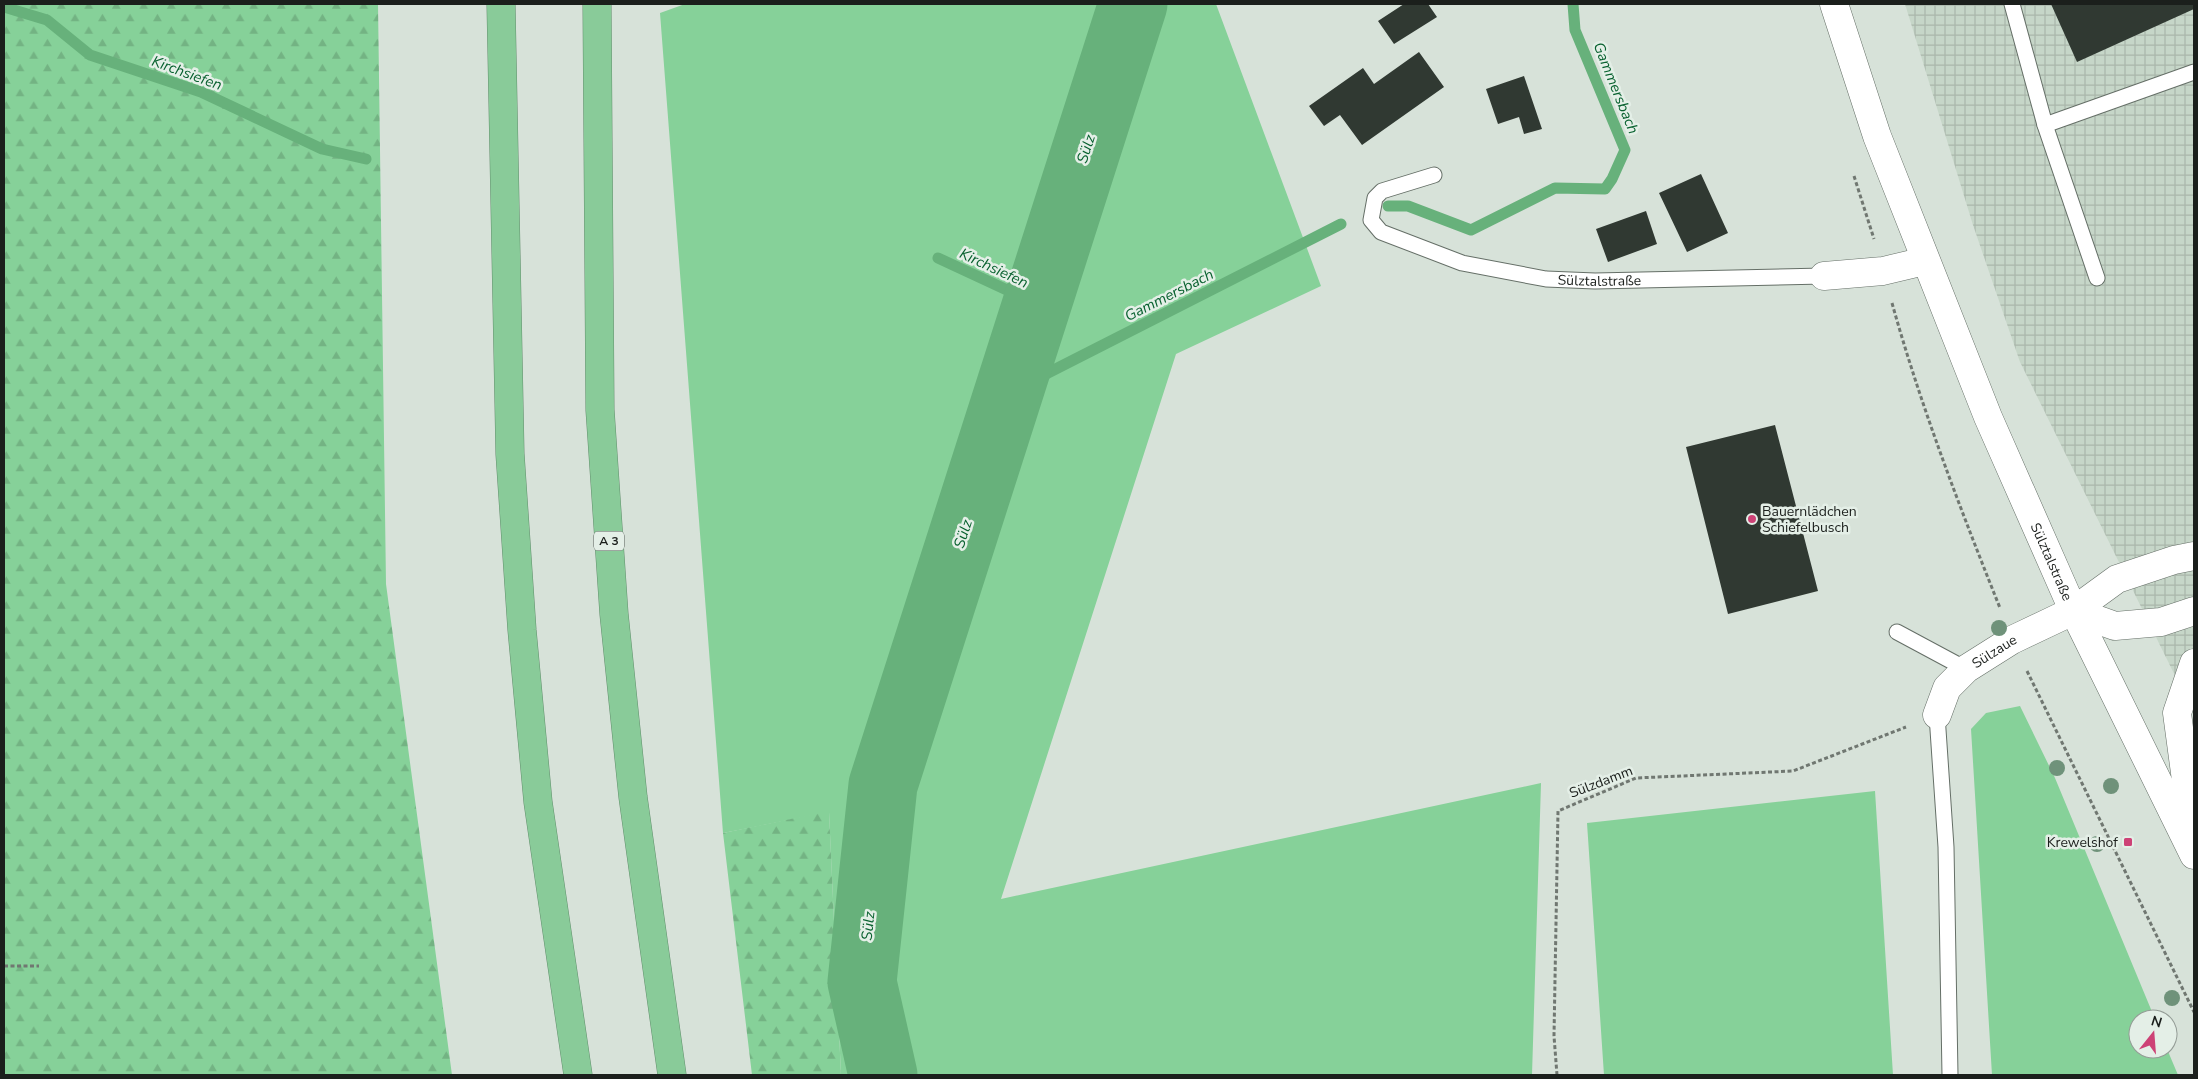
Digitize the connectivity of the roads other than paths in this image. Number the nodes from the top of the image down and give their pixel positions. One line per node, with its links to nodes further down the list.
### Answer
1 (501, 4): 20 (highway)
2 (597, 4): 21 (highway, A 3)
3 (1834, 4): 8 (main road, Sülztalstraße)
4 (2012, 4): 6 (lane)
5 (2194, 72): 6 (lane)
6 (2046, 125): 10 (lane)
7 (1434, 175): 9 (lane, Sülztalstraße)
8 (1925, 261): 9 (main road, Sülztalstraße); 13 (main road, Sülztalstraße)
9 (1824, 276)
10 (2097, 278)
11 (2194, 556): 13 (main road, Sülzaue)
12 (2194, 610): 13 (main road)
13 (2073, 611): 16 (main road, Sülzaue); 19 (main road, Sülztalstraße)
14 (1897, 632): 16 (lane)
15 (2194, 663): 18 (main road)
16 (1966, 669): 17 (main road, Sülzaue)
17 (1937, 715): 22 (lane)
18 (2194, 840)
19 (2194, 856)
20 (578, 1075)
21 (672, 1075)
22 (1950, 1075)

